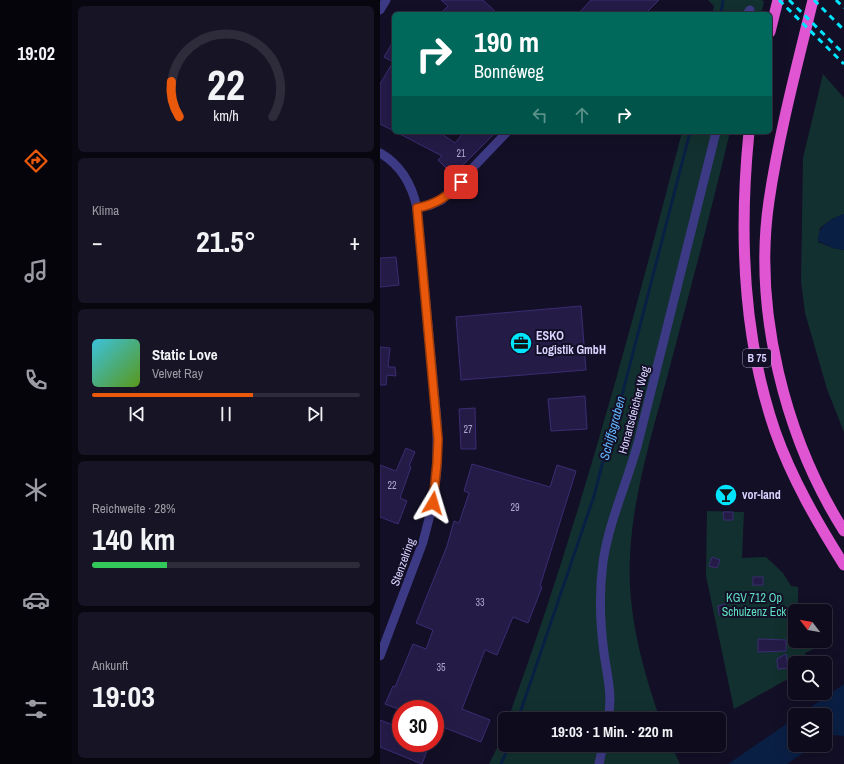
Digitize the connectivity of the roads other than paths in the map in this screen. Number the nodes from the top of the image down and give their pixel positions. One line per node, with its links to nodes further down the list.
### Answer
1 (386, 0): 4 (street)
2 (778, 0): 5 (highway)
3 (813, 0): 11 (highway, B 75)
4 (380, 10)
5 (772, 24)
6 (504, 134): 10 (street)
7 (716, 134): 14 (street, Honartsdeicher Weg)
8 (749, 134): 12 (highway, B 75)
9 (380, 153): 10 (street, Stenzelring)
10 (417, 208): 13 (street, Stenzelring)
11 (844, 531)
12 (844, 565)
13 (380, 656)
14 (608, 712)
15 (602, 752): 16 (street)
16 (599, 764)

